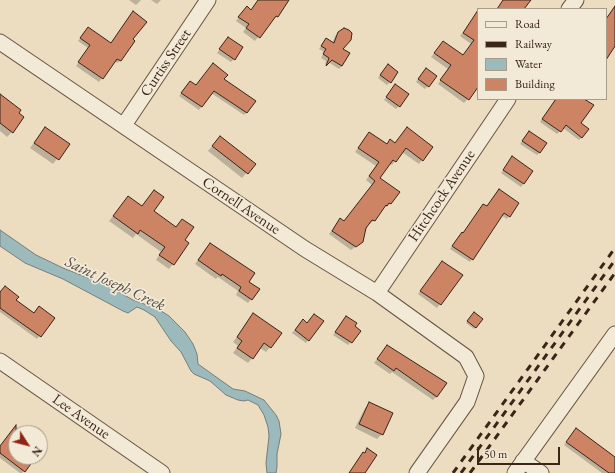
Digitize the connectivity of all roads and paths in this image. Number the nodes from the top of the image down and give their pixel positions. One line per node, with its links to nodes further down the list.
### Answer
1 (208, 0): 6 (street, Curtiss Street)
2 (576, 0): 3 (street)
3 (570, 8)
4 (0, 42): 6 (street, Cornell Avenue)
5 (507, 100): 7 (street, Hitchcock Avenue)
6 (124, 125): 7 (street, Cornell Avenue)
7 (377, 293): 12 (street, Cornell Avenue)
8 (615, 334): 10 (street)
9 (0, 361): 11 (street, Lee Avenue)
10 (523, 461): 13 (street); 14 (street)
11 (162, 473)
12 (417, 473)
13 (515, 473)
14 (541, 473)

